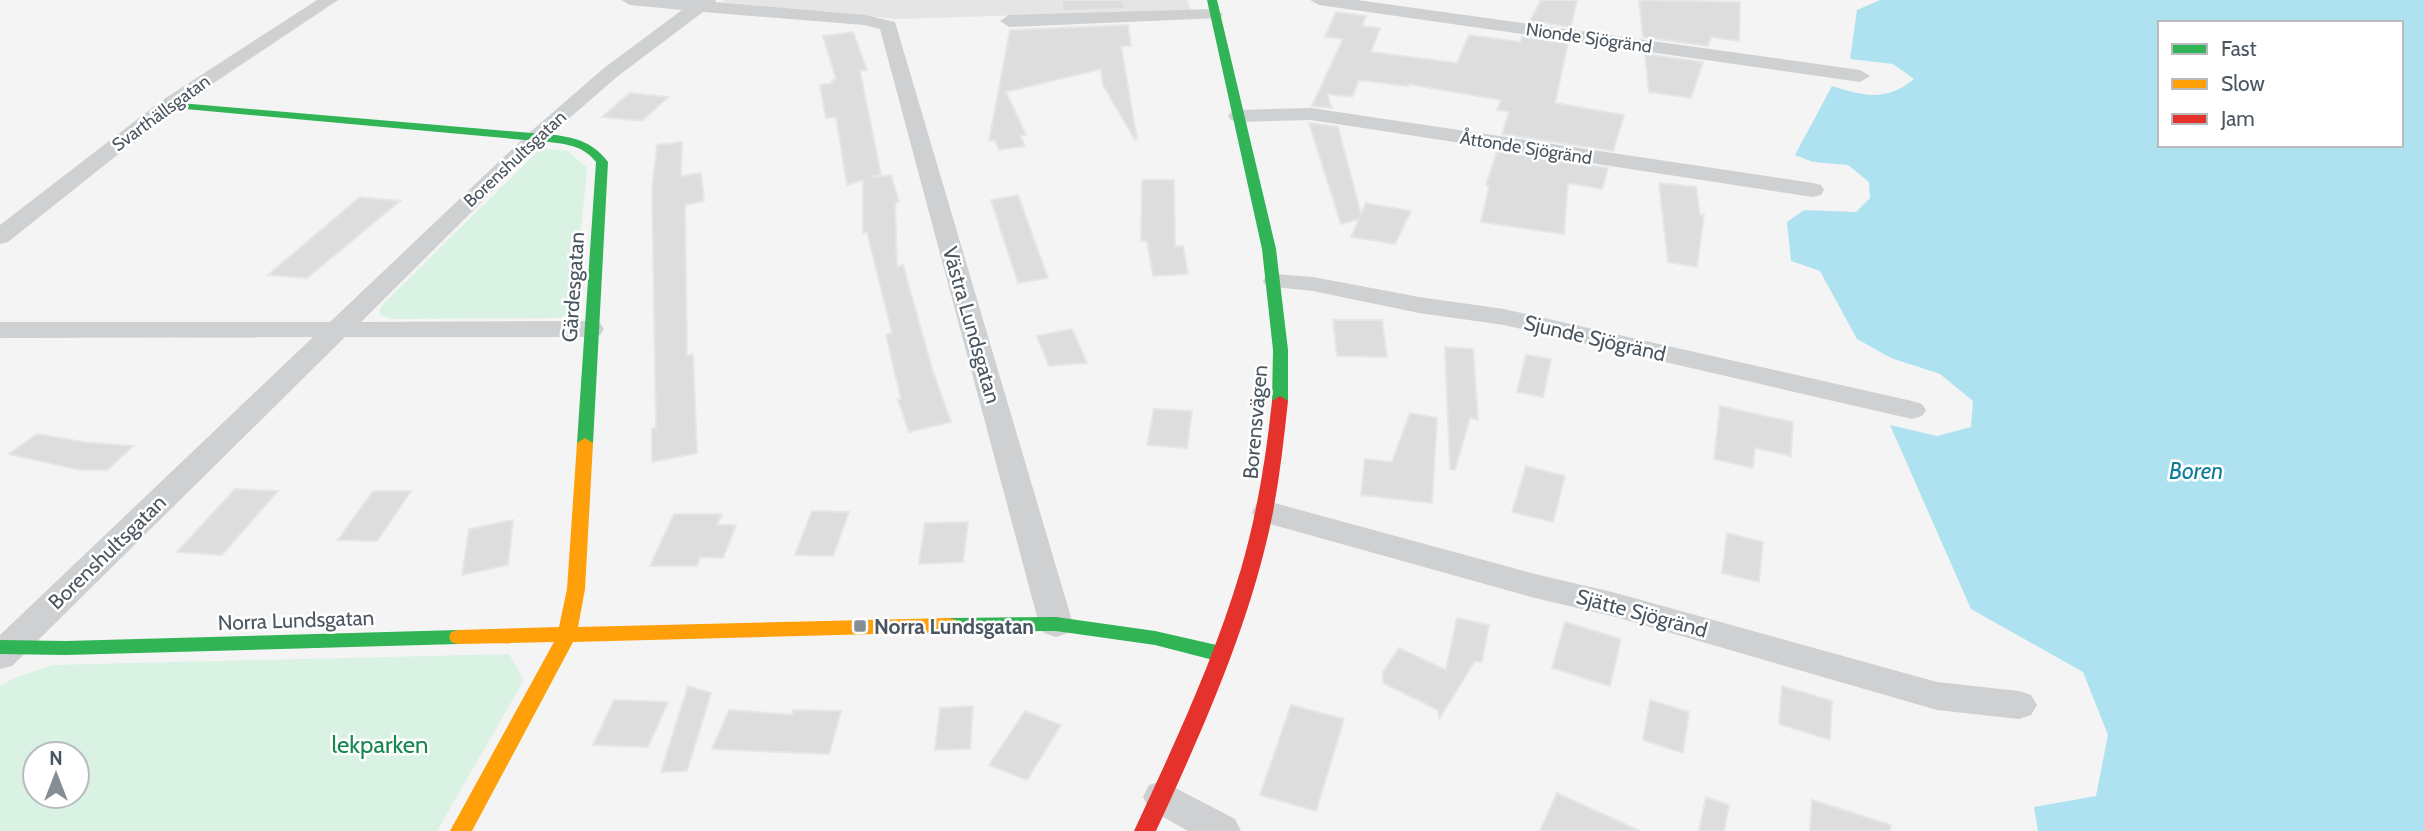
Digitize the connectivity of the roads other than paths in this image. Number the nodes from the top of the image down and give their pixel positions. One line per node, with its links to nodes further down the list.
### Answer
1 (329, 0): 8 (street, Svarthällsgatan)
2 (630, 0): 4 (street)
3 (1318, 0): 7 (street, Nionde Sjögränd)
4 (702, 3): 10 (street, Borenshultsgatan); 19 (street, Västra Lundsgatan)
5 (1213, 7): 6 (street); 9 (street, Borensvägen)
6 (1009, 21)
7 (1860, 76)
8 (168, 105): 10 (street, Gärdesgatan); 12 (street, Svarthällsgatan)
9 (1238, 116): 11 (street, Åttonde Sjögränd); 13 (street, Borensvägen)
10 (536, 137): 14 (street, Gärdesgatan); 16 (street, Borenshultsgatan)
11 (1813, 190)
12 (0, 236)
13 (1275, 281): 17 (street, Sjunde Sjögränd); 18 (street, Borensvägen)
14 (591, 329): 16 (street); 20 (street, Gärdesgatan)
15 (0, 330): 16 (street)
16 (336, 331): 21 (street, Borenshultsgatan)
17 (1912, 410)
18 (1267, 512): 22 (street, Borensvägen); 23 (street, Sjätte Sjögränd)
19 (1056, 624): 20 (street, Norra Lundsgatan); 22 (street, Norra Lundsgatan)
20 (567, 635): 21 (street, Norra Lundsgatan); 25 (street, Gärdesgatan)
21 (3, 650)
22 (1221, 654): 24 (street, Borensvägen)
23 (2020, 705)
24 (1162, 797): 26 (street, Borensvägen); 27 (street)
25 (461, 831)
26 (1145, 831)
27 (1222, 831)

